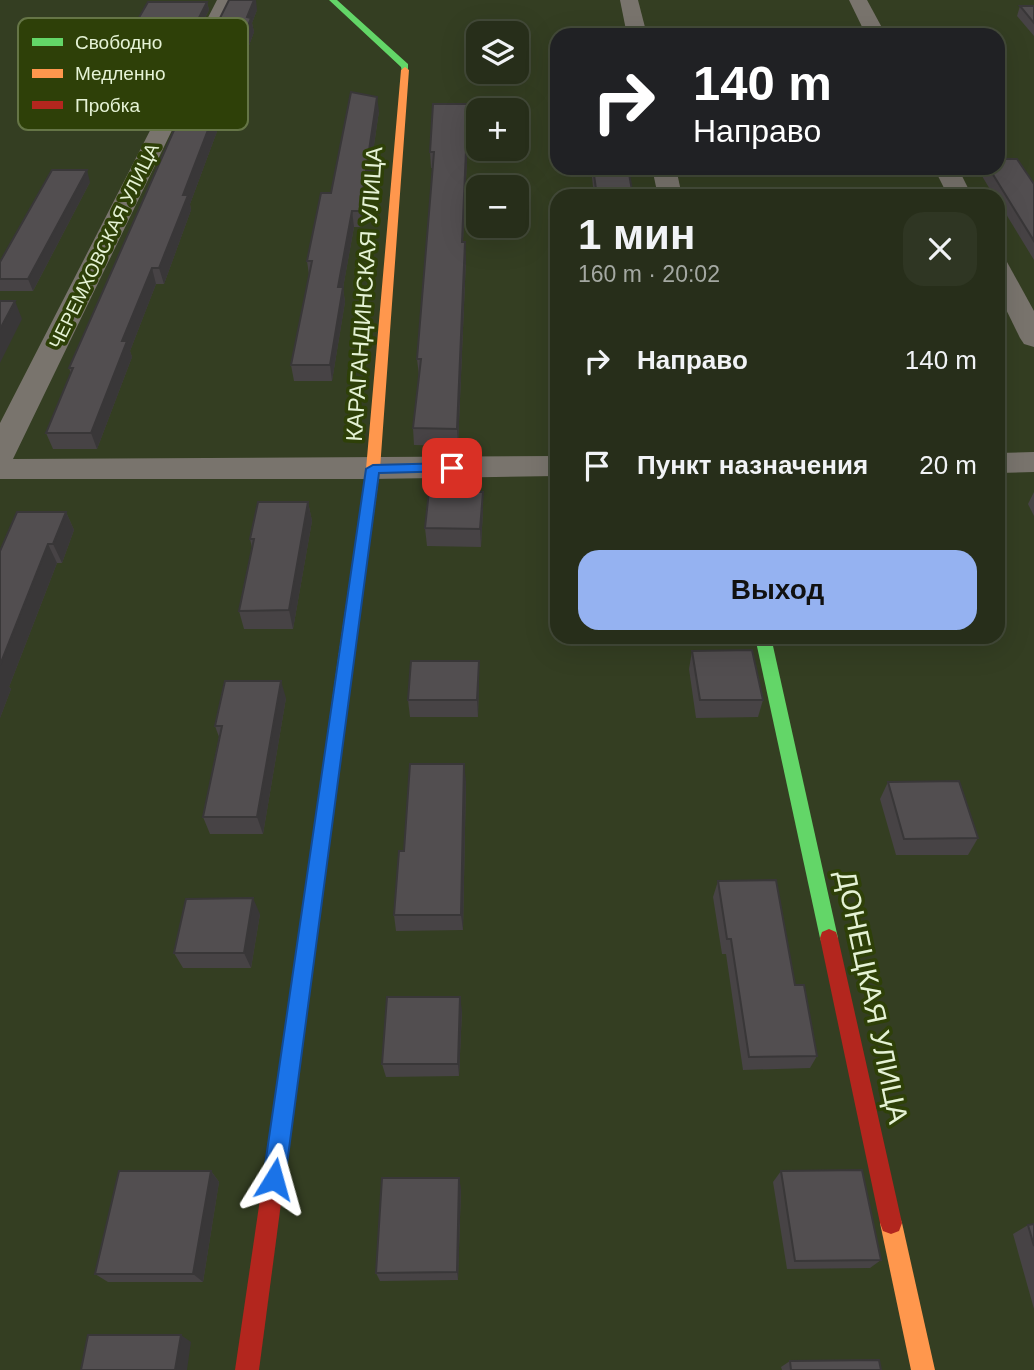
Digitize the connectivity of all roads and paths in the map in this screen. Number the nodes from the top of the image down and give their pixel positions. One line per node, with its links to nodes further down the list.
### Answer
1 (226, 0): 5 (street, ЧЕРЕМХОВСКАЯ УЛИЦА)
2 (333, 0): 16 (street, КАРАГАНДИНСКАЯ УЛИЦА)
3 (629, 0): 6 (street)
4 (858, 0): 7 (street)
5 (217, 18)
6 (635, 28)
7 (872, 28)
8 (161, 130): 11 (street, ЧЕРЕМХОВСКАЯ УЛИЦА)
9 (1005, 282): 10 (street)
10 (1034, 338)
11 (0, 454)
12 (1005, 463): 13 (street)
13 (1034, 463)
14 (550, 466): 16 (street)
15 (0, 468): 16 (street)
16 (373, 469): 18 (street, КАРАГАНДИНСКАЯ УЛИЦА)
17 (765, 644): 19 (street, ДОНЕЦКАЯ УЛИЦА)
18 (247, 1370)
19 (923, 1370)

